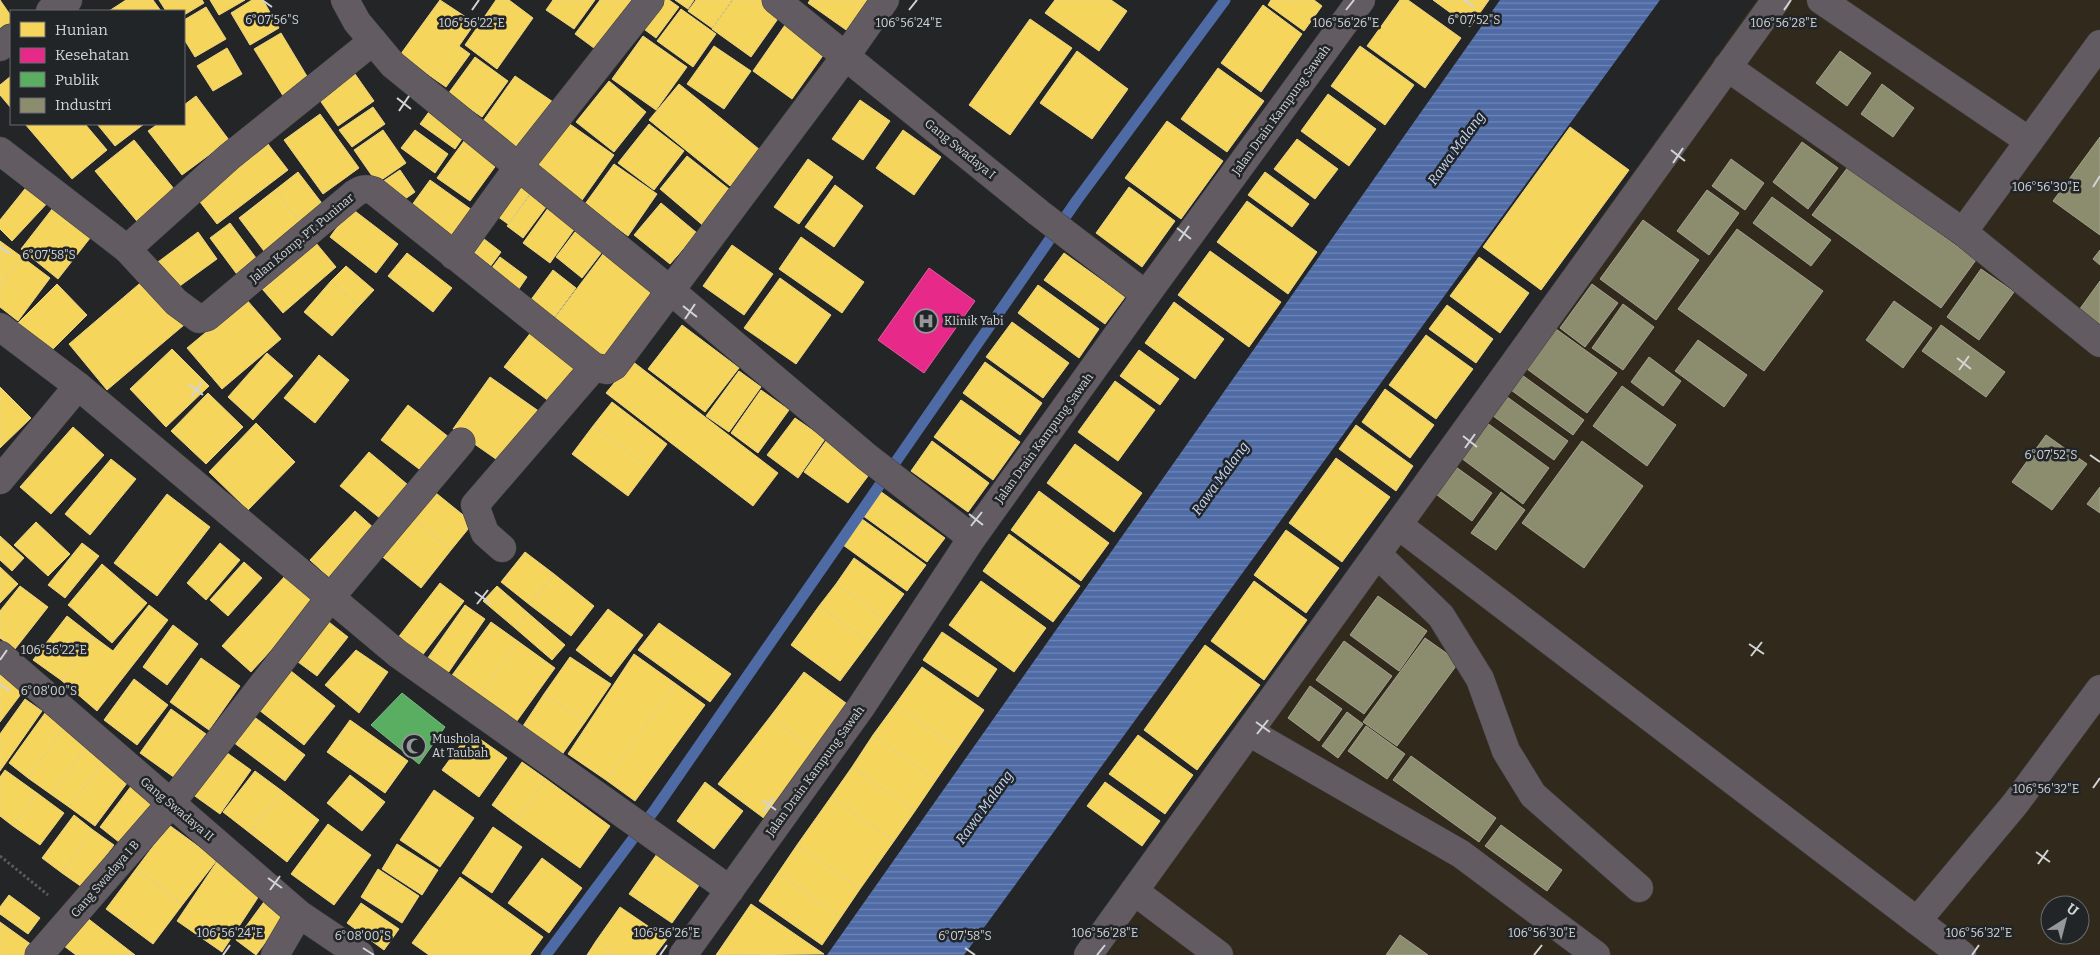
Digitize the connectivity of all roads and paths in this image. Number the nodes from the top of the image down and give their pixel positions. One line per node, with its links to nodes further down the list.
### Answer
1 (68, 0): 9 (street)
2 (345, 0): 10 (street)
3 (650, 0): 16 (street)
4 (776, 0): 12 (street, Gang Swadaya I)
5 (885, 0): 12 (street)
6 (1361, 0): 21 (street, Jalan Drain Kampung Sawah)
7 (1776, 0): 13 (street)
8 (1821, 0): 14 (street)
9 (52, 10)
10 (373, 41): 16 (street); 18 (street)
11 (2100, 44): 14 (street)
12 (845, 57): 20 (street); 21 (street, Gang Swadaya I)
13 (1727, 67): 17 (street); 28 (street)
14 (2029, 141): 17 (street)
15 (0, 151): 18 (street, Jalan Komp. PT. Puninar)
16 (519, 166): 19 (street); 20 (street)
17 (1963, 232): 23 (street)
18 (127, 249): 19 (street, Jalan Komp. PT. Puninar)
19 (454, 256): 24 (street, Jalan Komp. PT. Puninar)
20 (670, 290): 24 (street); 29 (street)
21 (1146, 295): 29 (street, Jalan Drain Kampung Sawah)
22 (0, 327): 25 (street)
23 (2100, 343)
24 (604, 366): 30 (street)
25 (78, 386): 27 (street); 32 (street)
26 (461, 442): 32 (street, Gang Swadaya I B)
27 (0, 480)
28 (1398, 525): 31 (street); 43 (street)
29 (972, 538): 39 (street, Jalan Drain Kampung Sawah)
30 (502, 548)
31 (1377, 554): 35 (street); 38 (street)
32 (330, 598): 36 (street, Gang Swadaya I B); 39 (street)
33 (0, 655): 36 (street, Gang Swadaya II)
34 (2100, 689): 43 (street)
35 (1249, 732): 40 (street); 50 (street)
36 (171, 803): 41 (street, Gang Swadaya II); 42 (street, Gang Swadaya I B)
37 (0, 856): 42 (path)
38 (1638, 888)
39 (730, 890): 47 (street, Jalan Drain Kampung Sawah)
40 (1134, 891): 48 (street); 49 (street)
41 (299, 914): 45 (street); 46 (street, Gang Swadaya II)
42 (73, 916): 44 (street, Gang Swadaya I B)
43 (1917, 921): 51 (street)
44 (39, 955)
45 (275, 955)
46 (360, 955)
47 (683, 955)
48 (1088, 955)
49 (1219, 955)
50 (1596, 955)
51 (1962, 955)

